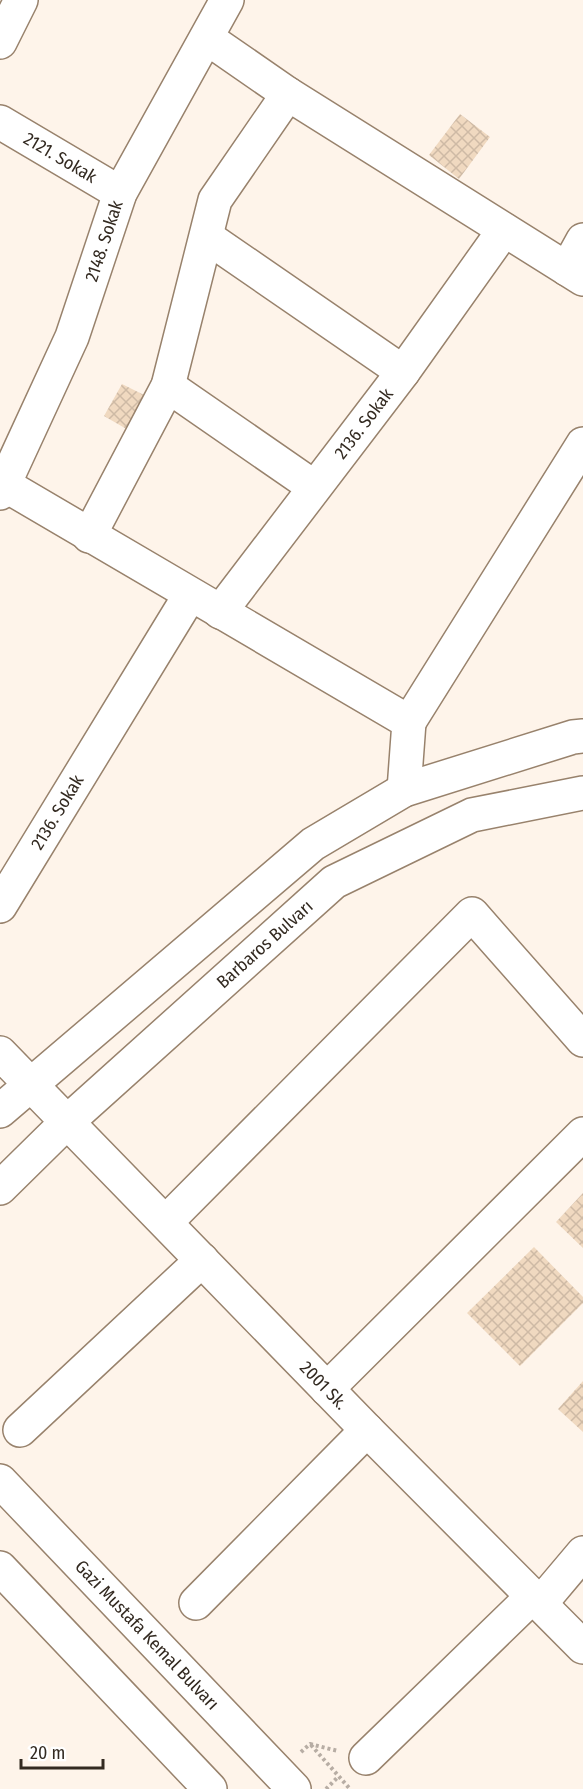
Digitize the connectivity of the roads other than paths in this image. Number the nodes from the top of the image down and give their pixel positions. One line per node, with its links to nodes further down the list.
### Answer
1 (227, 0): 3 (main road, 2148. Sokak)
2 (13, 3): 4 (main road)
3 (207, 38): 5 (main road); 7 (main road, 2148. Sokak)
4 (0, 42)
5 (288, 94): 8 (main road); 9 (main road)
6 (0, 122): 7 (main road, 2121. Sokak)
7 (120, 193): 16 (main road, 2148. Sokak)
8 (504, 230): 11 (main road); 12 (main road, 2136. Sokak)
9 (207, 237): 12 (main road); 13 (main road)
10 (583, 240): 11 (main road)
11 (575, 274)
12 (404, 372): 15 (main road, 2136. Sokak)
13 (168, 386): 15 (main road); 17 (main road)
14 (583, 444): 20 (main road)
15 (314, 487): 19 (main road, 2136. Sokak)
16 (2, 489): 17 (main road)
17 (89, 536): 18 (main road)
18 (190, 595): 19 (main road); 24 (main road, 2136. Sokak)
19 (220, 612): 20 (main road)
20 (409, 722): 22 (main road)
21 (583, 736): 22 (main road)
22 (404, 790): 27 (main road)
23 (583, 793): 29 (main road, Barbaros Bulvarı)
24 (0, 906)
25 (583, 1040): 32 (main road)
26 (0, 1053): 27 (main road, 2001 Sk.)
27 (32, 1085): 28 (main road); 29 (main road, 2001 Sk.)
28 (0, 1111)
29 (67, 1122): 31 (main road, Barbaros Bulvarı); 32 (main road, 2001 Sk.)
30 (583, 1134): 34 (main road)
31 (0, 1188)
32 (166, 1222): 33 (main road, 2001 Sk.)
33 (202, 1260): 34 (main road, 2001 Sk.); 35 (main road)
34 (327, 1389): 36 (main road, 2001 Sk.)
35 (20, 1430)
36 (367, 1430): 40 (main road, 2001 Sk.); 41 (main road)
37 (0, 1481): 44 (main road, Gazi Mustafa Kemal Bulvarı)
38 (583, 1553): 40 (main road)
39 (0, 1568): 45 (main road)
40 (537, 1600): 42 (main road, 2001 Sk.); 43 (main road)
41 (196, 1603)
42 (583, 1647)
43 (366, 1758)
44 (287, 1781)
45 (210, 1789)

